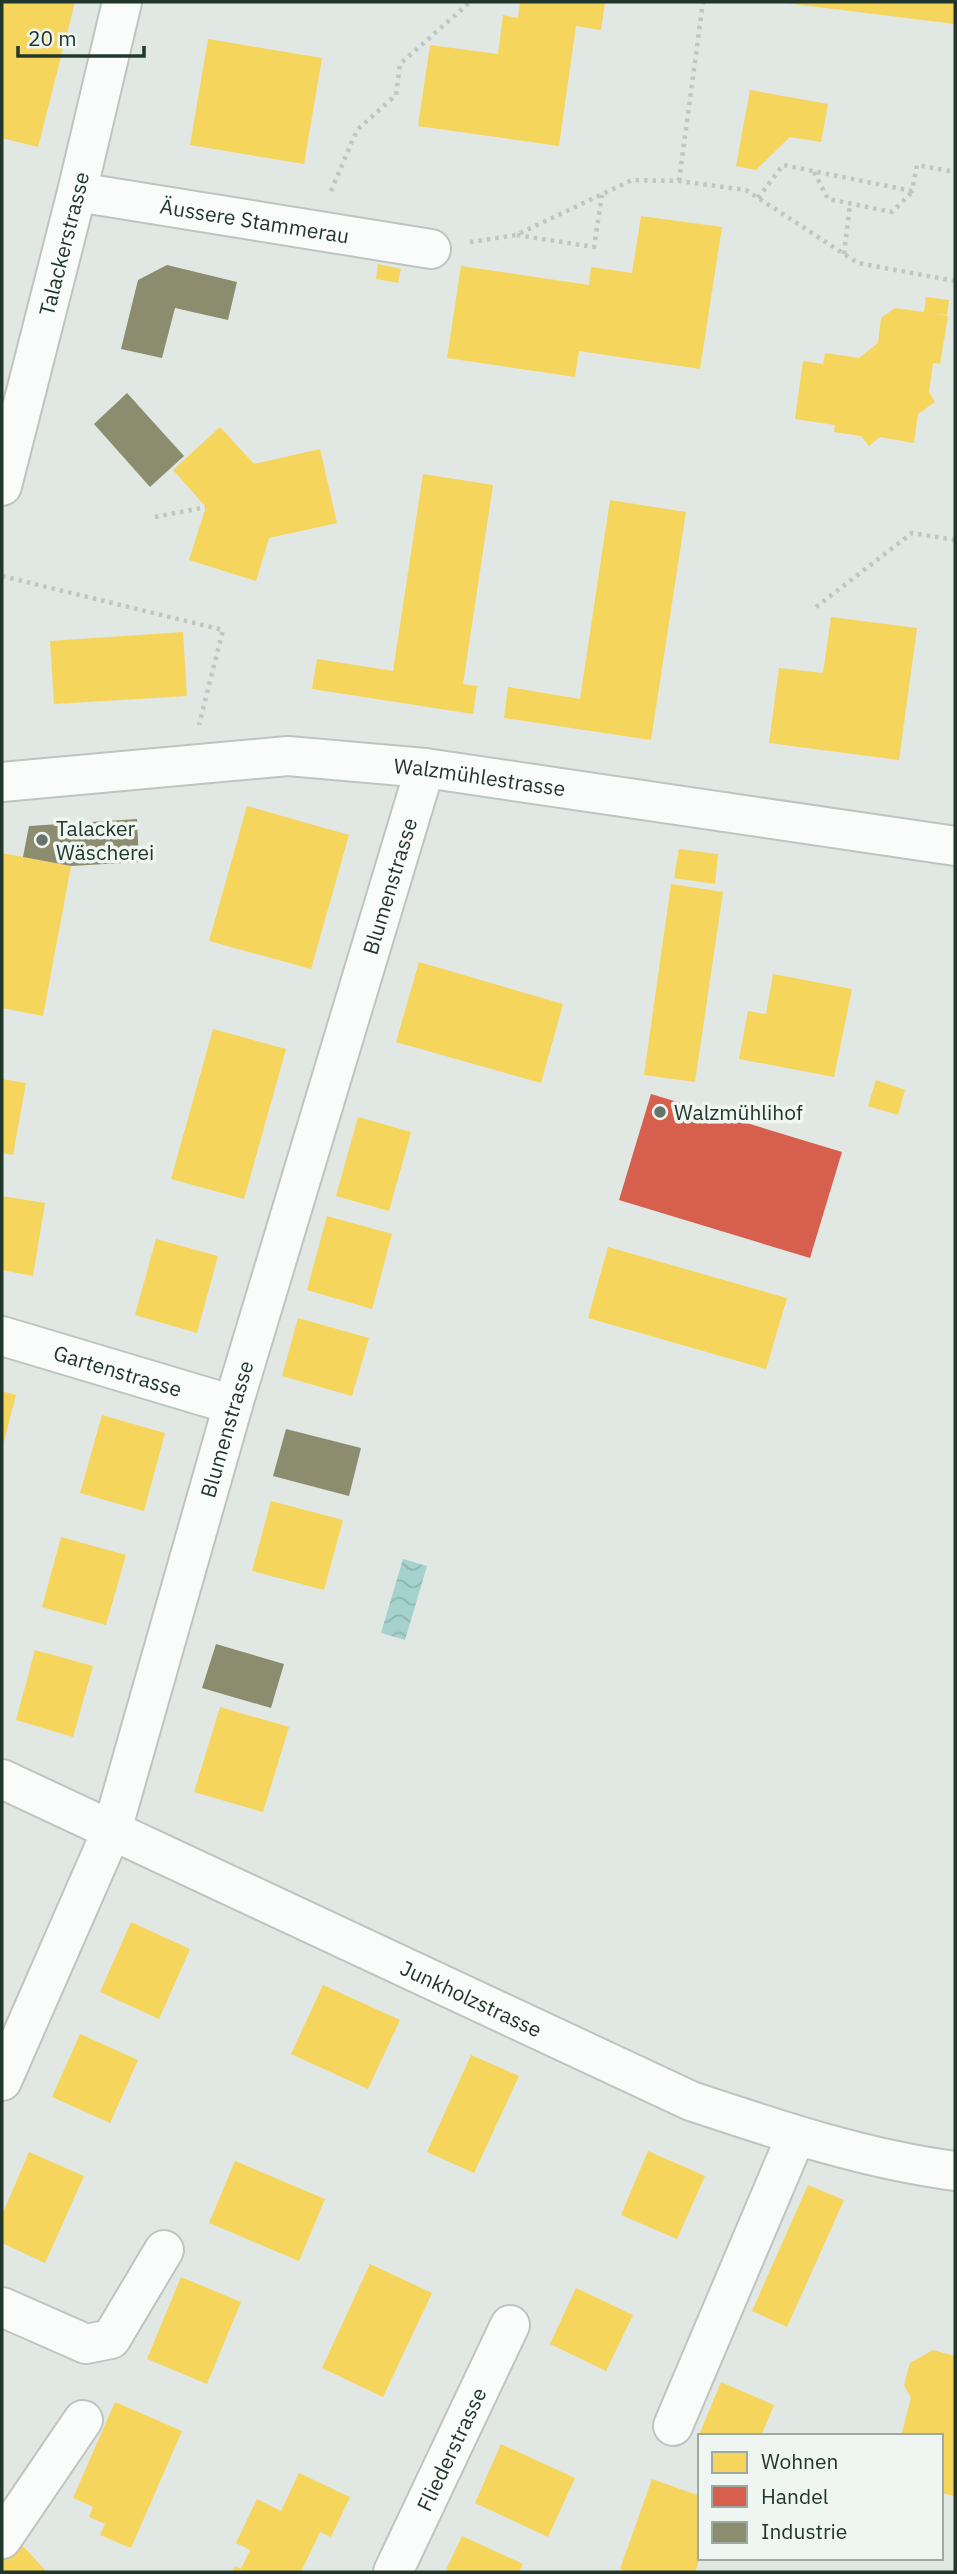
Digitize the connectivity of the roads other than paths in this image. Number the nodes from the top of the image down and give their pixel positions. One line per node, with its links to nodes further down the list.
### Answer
1 (121, 2): 2 (street, Talackerstrasse)
2 (77, 192): 3 (street, Äussere Stammerau); 4 (street, Talackerstrasse)
3 (431, 249)
4 (2, 486)
5 (425, 768): 6 (street, Walzmühlestrasse); 7 (street, Walzmühlestrasse); 9 (street, Blumenstrasse)
6 (2, 782)
7 (955, 846)
8 (2, 1336): 9 (street, Gartenstrasse)
9 (233, 1405): 11 (street, Blumenstrasse)
10 (2, 1779): 11 (street, Junkholzstrasse)
11 (112, 1830): 12 (street, Blumenstrasse); 13 (street, Junkholzstrasse)
12 (2, 2081)
13 (796, 2136): 14 (street, Junkholzstrasse); 19 (street)
14 (955, 2171)
15 (163, 2250): 16 (street)
16 (2, 2307)
17 (510, 2325): 21 (street, Fliederstrasse)
18 (83, 2420): 20 (street)
19 (673, 2426)
20 (2, 2539)
21 (393, 2572)

